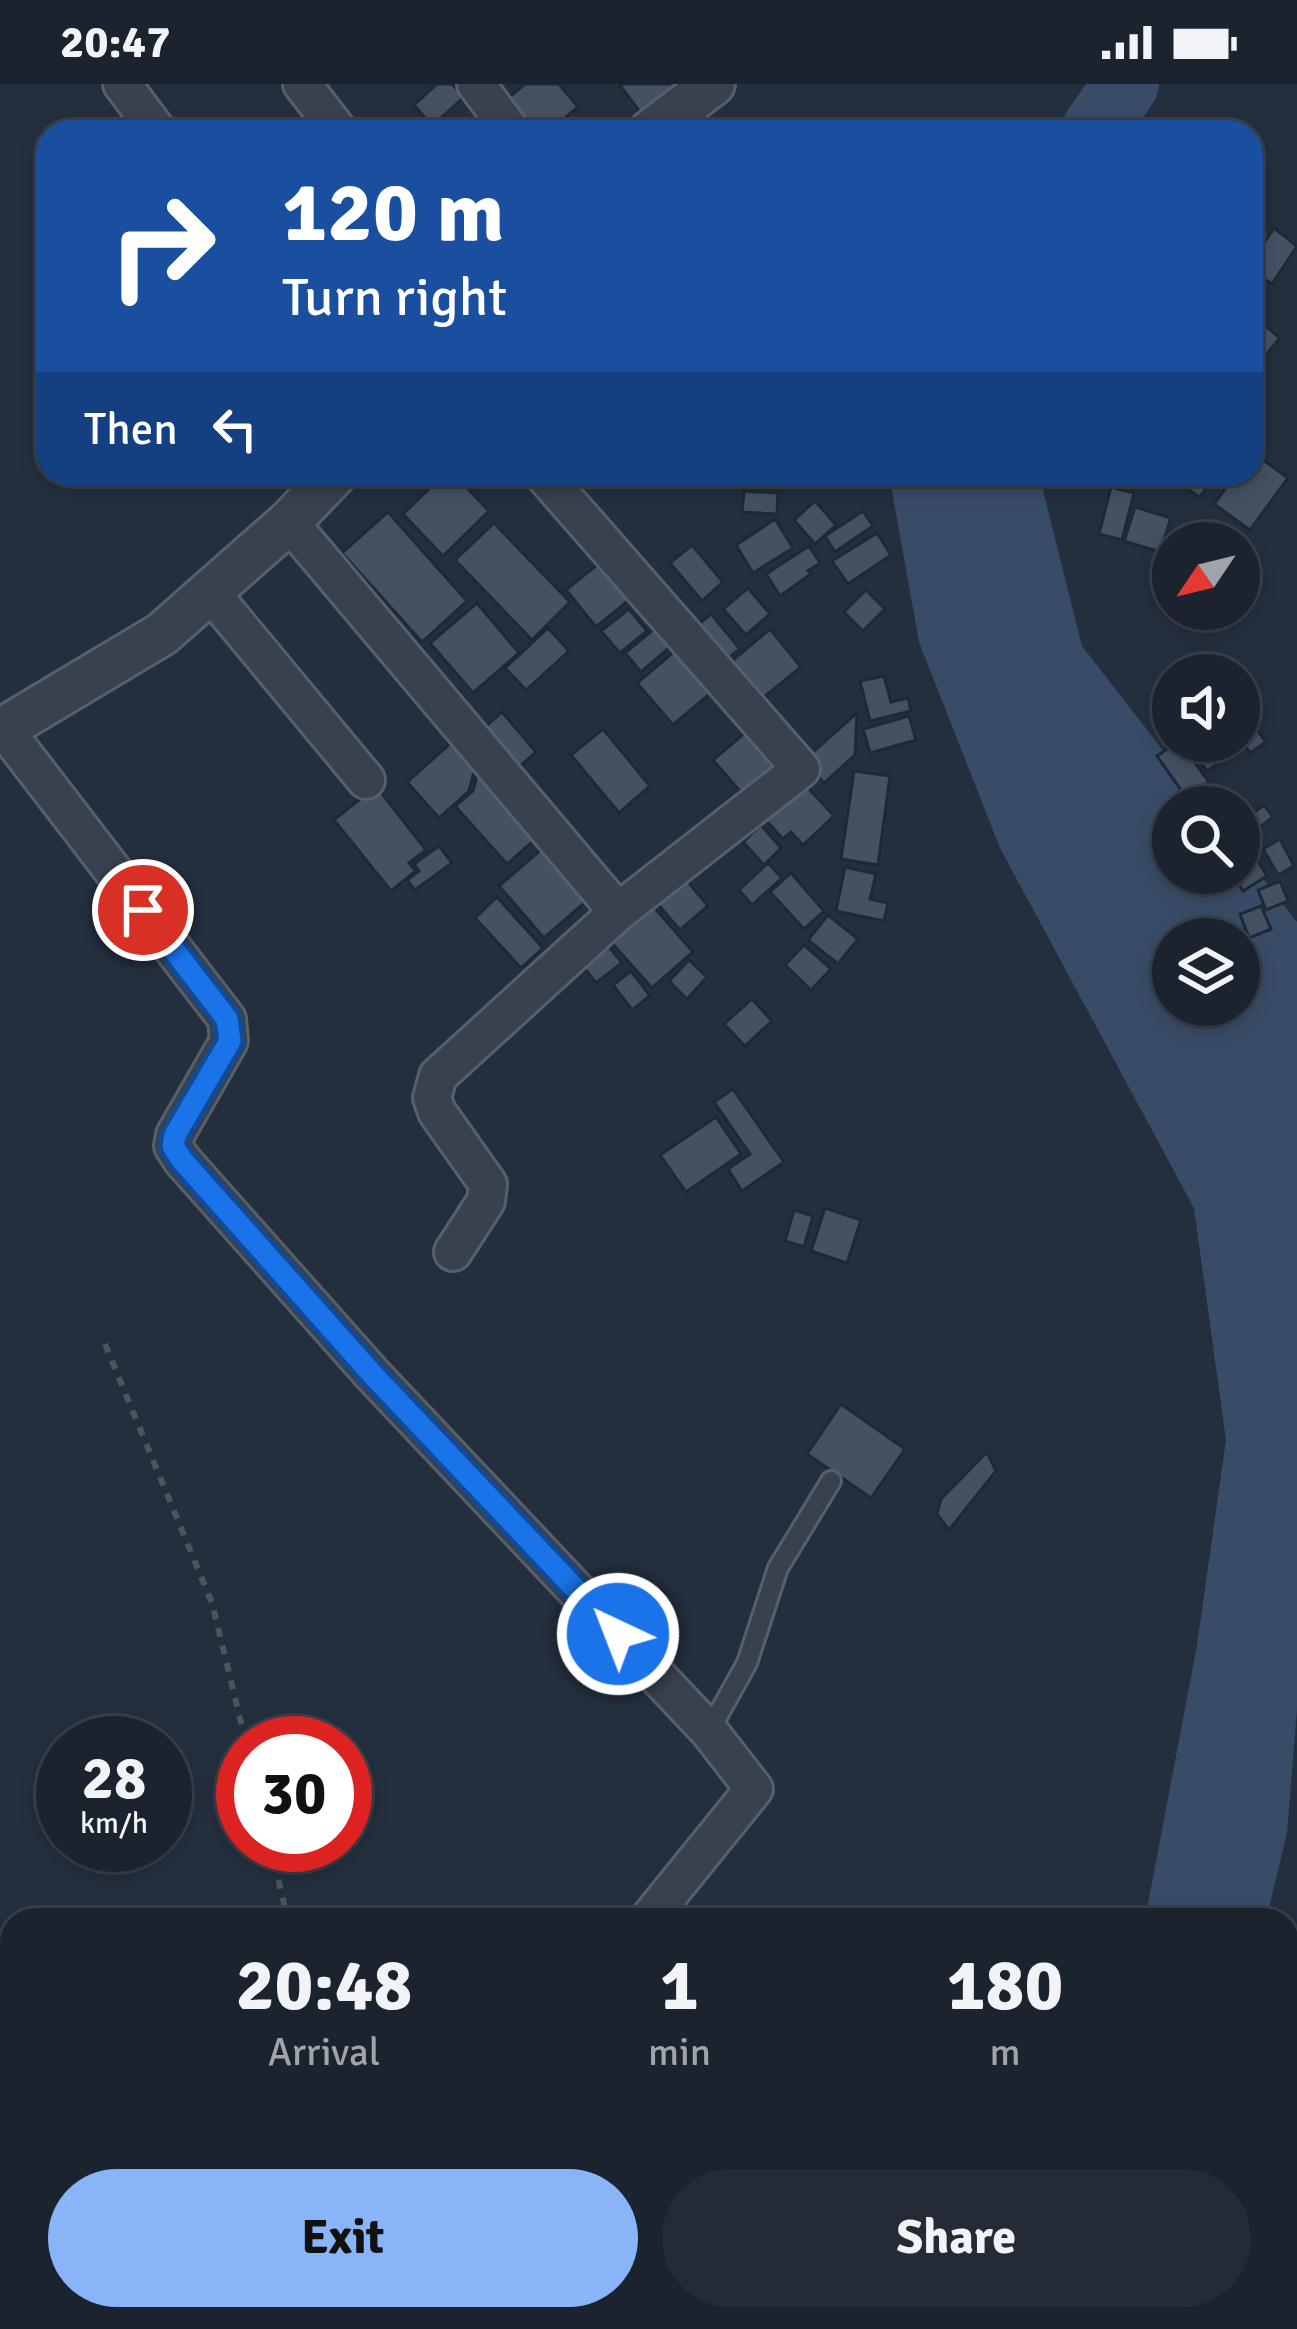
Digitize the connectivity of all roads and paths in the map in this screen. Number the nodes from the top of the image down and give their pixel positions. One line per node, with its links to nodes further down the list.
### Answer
1 (122, 84): 5 (street)
2 (302, 84): 6 (street)
3 (476, 84): 7 (street)
4 (713, 84): 8 (street)
5 (149, 120)
6 (330, 120)
7 (503, 120)
8 (666, 120)
9 (324, 486): 11 (street)
10 (553, 486): 15 (street)
11 (289, 522): 12 (street); 15 (street)
12 (210, 592): 13 (street); 14 (street)
13 (2, 730): 20 (street)
14 (366, 780)
15 (618, 912): 16 (street)
16 (453, 1252)
17 (105, 1344): 19 (path)
18 (830, 1481): 20 (lane)
19 (239, 1716)
20 (709, 1732): 23 (street)
21 (276, 1872): 22 (path)
22 (285, 1908)
23 (657, 1908)

